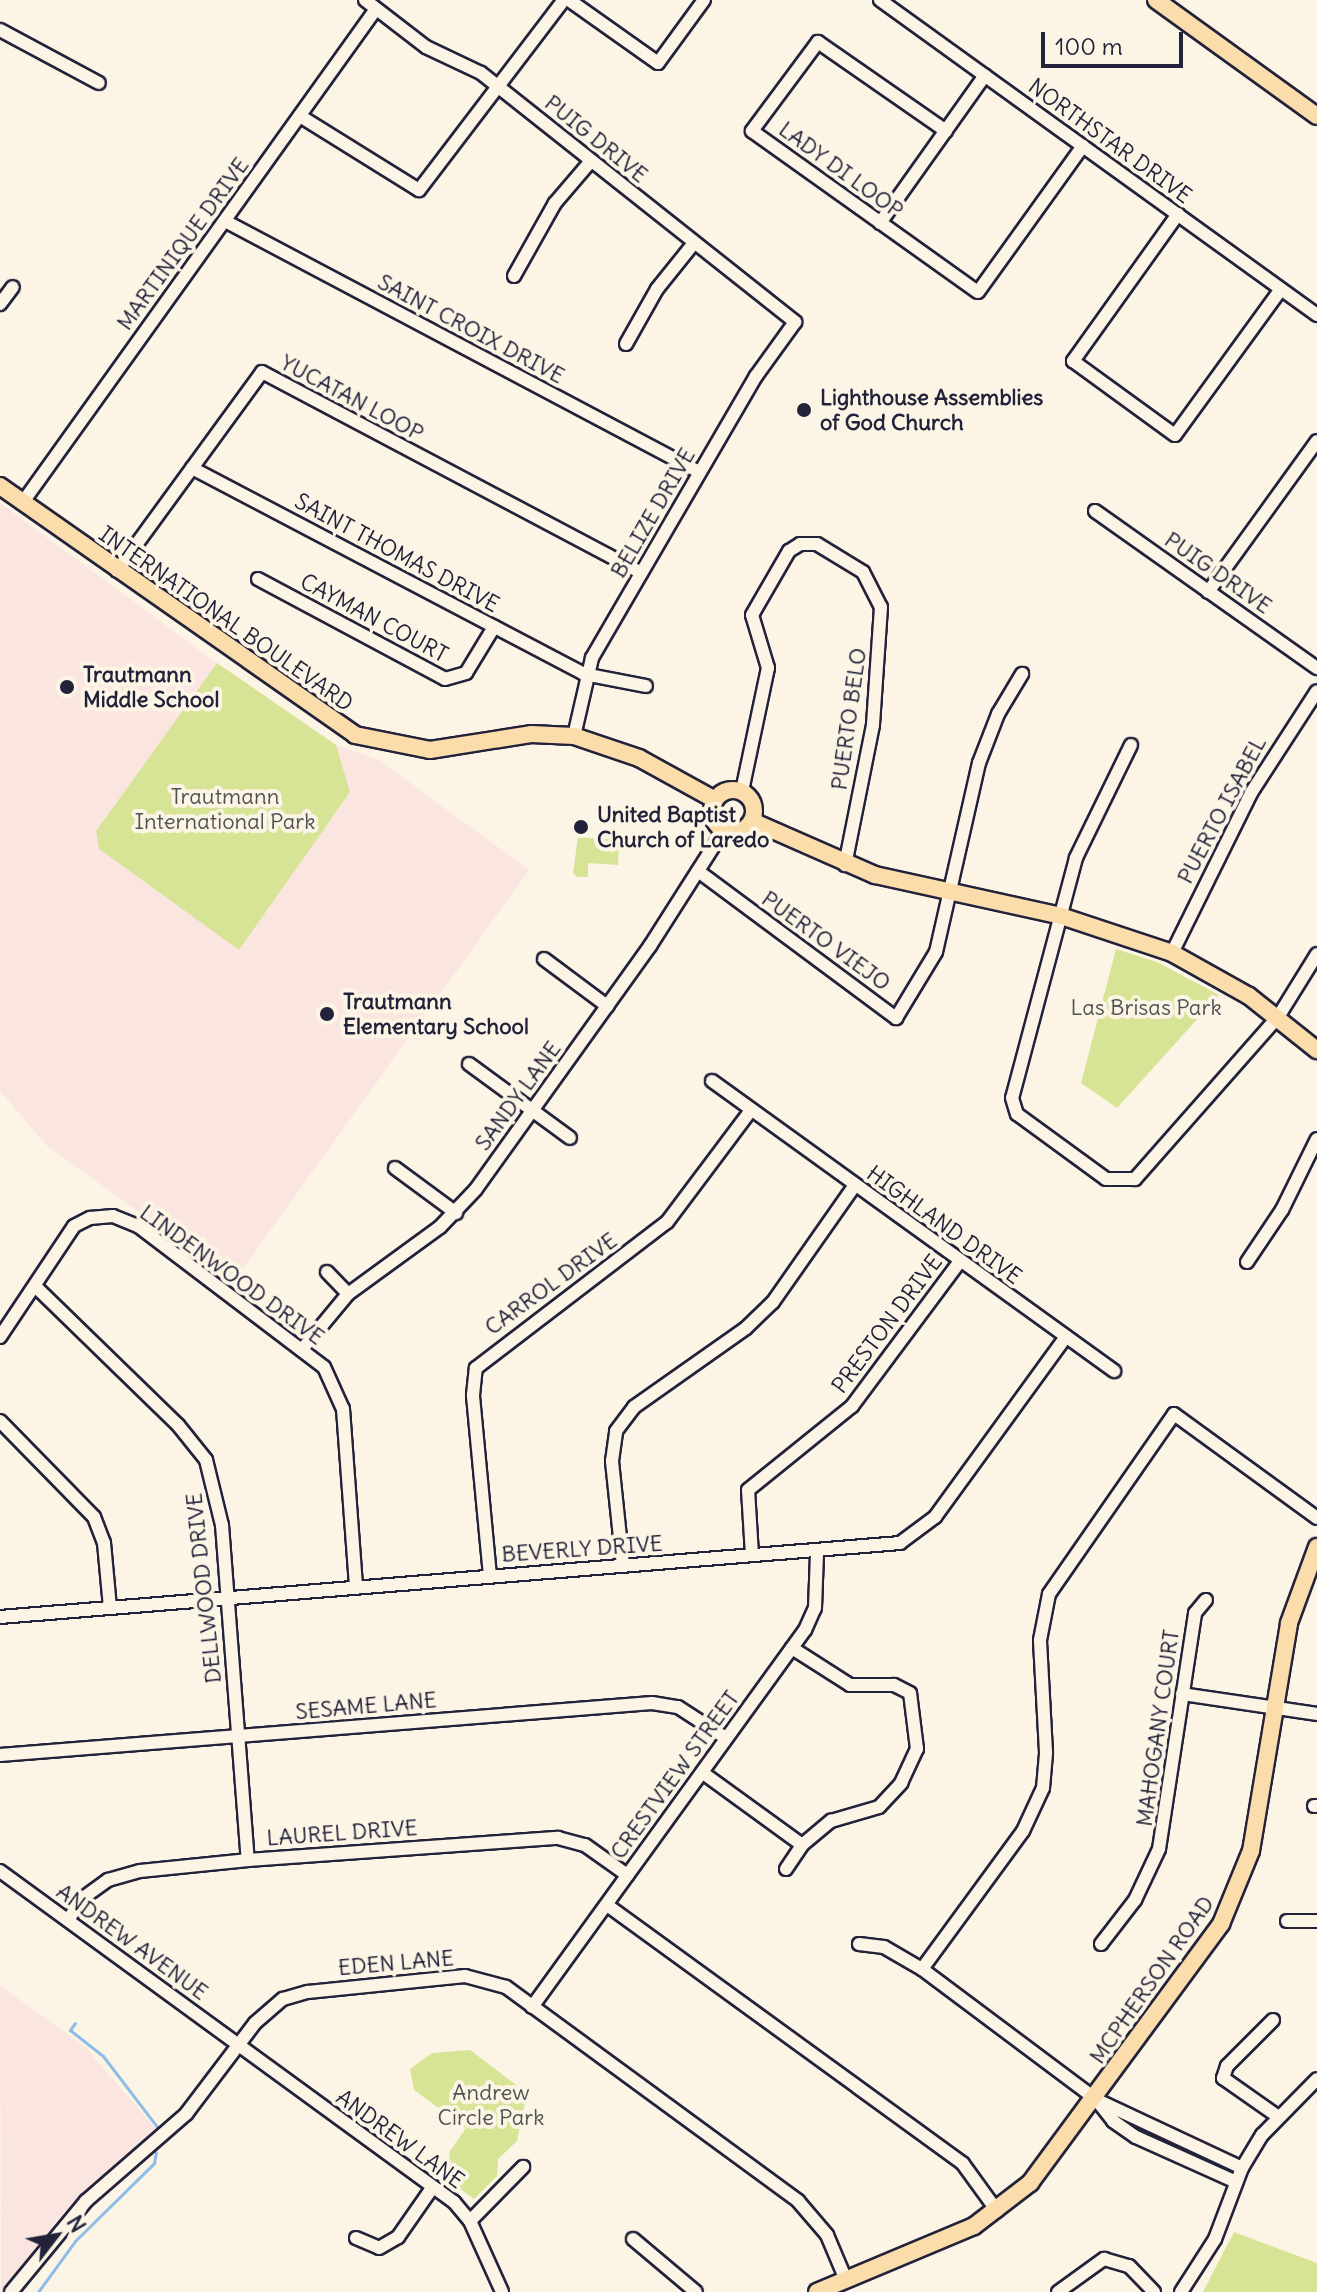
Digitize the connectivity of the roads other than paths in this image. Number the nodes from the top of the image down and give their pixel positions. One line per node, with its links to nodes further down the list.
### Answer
1 (365, 0): 6 (street, PUIG DRIVE)
2 (566, 0): 3 (street); 10 (street)
3 (704, 0)
4 (1156, 0): 12 (main road)
5 (882, 1): 8 (street, NORTHSTAR DRIVE)
6 (376, 9): 10 (street, PUIG DRIVE); 11 (street, MARTINIQUE DRIVE)
7 (0, 30): 9 (street)
8 (985, 75): 13 (street); 14 (street, NORTHSTAR DRIVE)
9 (99, 83)
10 (499, 87): 11 (street); 15 (street, PUIG DRIVE)
11 (300, 116): 17 (street, MARTINIQUE DRIVE)
12 (1317, 116)
13 (946, 131): 18 (street); 18 (street, LADY DI LOOP)
14 (1083, 146): 16 (street, NORTHSTAR DRIVE); 18 (street, LADY DI LOOP)
15 (591, 161): 19 (street, PUIG DRIVE); 20 (street)
16 (1178, 214): 22 (street, NORTHSTAR DRIVE); 22 (street)
17 (225, 221): 29 (street, SAINT CROIX DRIVE); 31 (street, MARTINIQUE DRIVE)
18 (880, 223)
19 (694, 243): 25 (street, PUIG DRIVE); 26 (street)
20 (514, 276)
21 (13, 287): 23 (street)
22 (1281, 289): 24 (street, NORTHSTAR DRIVE)
23 (0, 304)
24 (1317, 315)
25 (795, 322): 29 (street, BELIZE DRIVE)
26 (626, 344)
27 (1317, 441): 36 (street)
28 (192, 468): 33 (street, YUCATAN LOOP); 34 (street, YUCATAN LOOP); 37 (street, SAINT THOMAS DRIVE)
29 (699, 472): 34 (street, BELIZE DRIVE)
30 (0, 486): 31 (main road, INTERNATIONAL BOULEVARD)
31 (23, 502): 33 (main road, INTERNATIONAL BOULEVARD)
32 (1095, 511): 36 (street, PUIG DRIVE)
33 (117, 571): 43 (main road, INTERNATIONAL BOULEVARD)
34 (641, 573): 39 (street, BELIZE DRIVE)
35 (258, 579): 37 (street, CAYMAN COURT)
36 (1208, 592): 38 (street, PUIG DRIVE)
37 (494, 627): 39 (street, SAINT THOMAS DRIVE)
38 (1317, 668)
39 (584, 674): 41 (street, SAINT THOMAS DRIVE); 43 (street, BELIZE DRIVE)
40 (1022, 674): 51 (street)
41 (646, 686)
42 (1317, 691): 53 (street, PUERTO ISABEL)
43 (574, 736): 46 (main road, INTERNATIONAL BOULEVARD)
44 (1131, 745): 52 (street)
45 (742, 791): 46 (main road); 47 (main road); 49 (street, PUERTO BELO)
46 (715, 800): 48 (main road)
47 (752, 821): 48 (main road); 49 (main road)
48 (724, 830): 50 (street, SANDY LANE)
49 (845, 865): 51 (main road)
50 (698, 871): 51 (street, PUERTO VIEJO); 56 (street, SANDY LANE)
51 (951, 891): 52 (main road)
52 (1061, 916): 53 (main road); 57 (street)
53 (1172, 953): 57 (main road)
54 (1317, 954): 57 (street)
55 (544, 959): 56 (street)
56 (607, 1006): 61 (street, SANDY LANE)
57 (1278, 1017): 58 (main road)
58 (1317, 1050)
59 (469, 1064): 61 (street)
60 (712, 1081): 62 (street, HIGHLAND DRIVE)
61 (532, 1110): 63 (street); 67 (street, SANDY LANE)
62 (751, 1110): 66 (street, HIGHLAND DRIVE); 83 (street, CARROL DRIVE)
63 (570, 1138)
64 (1317, 1139): 69 (street)
65 (395, 1168): 67 (street)
66 (855, 1185): 68 (street, HIGHLAND DRIVE); 82 (street)
67 (456, 1213): 72 (street, SANDY LANE)
68 (960, 1261): 74 (street, HIGHLAND DRIVE); 81 (street, PRESTON DRIVE)
69 (1247, 1262)
70 (327, 1272): 72 (street)
71 (36, 1287): 73 (street, LINDENWOOD DRIVE); 75 (street, LINDENWOOD DRIVE); 85 (street, DELLWOOD DRIVE)
72 (348, 1294): 75 (street, SANDY LANE)
73 (0, 1337)
74 (1066, 1337): 76 (street, HIGHLAND DRIVE); 80 (street, BEVERLY DRIVE)
75 (304, 1347): 84 (street, LINDENWOOD DRIVE)
76 (1114, 1371)
77 (0, 1421): 87 (street)
78 (1317, 1518): 108 (street)
79 (1317, 1547): 91 (main road, MCPHERSON ROAD)
80 (817, 1553): 81 (street, BEVERLY DRIVE); 89 (street, CRESTVIEW STREET)
81 (752, 1555): 82 (street, BEVERLY DRIVE)
82 (623, 1566): 83 (street, BEVERLY DRIVE)
83 (490, 1576): 84 (street, BEVERLY DRIVE)
84 (356, 1588): 85 (street, BEVERLY DRIVE)
85 (228, 1598): 87 (street, BEVERLY DRIVE); 93 (street, DELLWOOD DRIVE)
86 (1206, 1600): 90 (street, MAHOGANY COURT)
87 (110, 1608): 88 (street, BEVERLY DRIVE)
88 (0, 1617)
89 (792, 1648): 94 (street, CRESTVIEW STREET); 97 (street)
90 (1182, 1694): 91 (street); 107 (street, MAHOGANY COURT)
91 (1275, 1706): 92 (street); 113 (main road, MCPHERSON ROAD)
92 (1317, 1714)
93 (237, 1736): 94 (street, SESAME LANE); 95 (street, SESAME LANE); 98 (street, DELLWOOD DRIVE)
94 (726, 1738): 96 (street, CRESTVIEW STREET)
95 (0, 1755)
96 (703, 1773): 97 (street); 101 (street, CRESTVIEW STREET)
97 (802, 1845): 99 (street)
98 (248, 1860): 101 (street, LAUREL DRIVE); 103 (street, LAUREL DRIVE)
99 (786, 1869)
100 (0, 1871): 103 (street, ANDREW AVENUE)
101 (627, 1875): 102 (street, CRESTVIEW STREET)
102 (607, 1905): 109 (street, CRESTVIEW STREET); 119 (street)
103 (68, 1920): 111 (street, ANDREW AVENUE)
104 (1287, 1921): 105 (street)
105 (1317, 1921)
106 (859, 1944): 108 (street)
107 (1101, 1944)
108 (922, 1969): 113 (street)
109 (532, 2007): 111 (street, EDEN LANE); 123 (street, EDEN LANE)
110 (1273, 2020): 114 (street)
111 (240, 2046): 118 (street, ANDREW LANE); 124 (street, EDEN LANE)
112 (1317, 2079): 114 (street)
113 (1096, 2099): 116 (street); 117 (street); 119 (main road, MCPHERSON ROAD)
114 (1277, 2116): 116 (street)
115 (523, 2167): 120 (street)
116 (1242, 2168): 117 (street)
117 (1236, 2182): 130 (street)
118 (432, 2188): 120 (street, ANDREW LANE); 121 (street)
119 (997, 2211): 123 (main road, MCPHERSON ROAD)
120 (470, 2221): 125 (street, ANDREW LANE)
121 (356, 2238)
122 (633, 2239): 126 (street)
123 (846, 2280): 127 (main road, MCPHERSON ROAD)
124 (11, 2292)
125 (502, 2292)
126 (696, 2292)
127 (817, 2292)
128 (1058, 2292): 129 (street)
129 (1154, 2292)
130 (1181, 2292)

